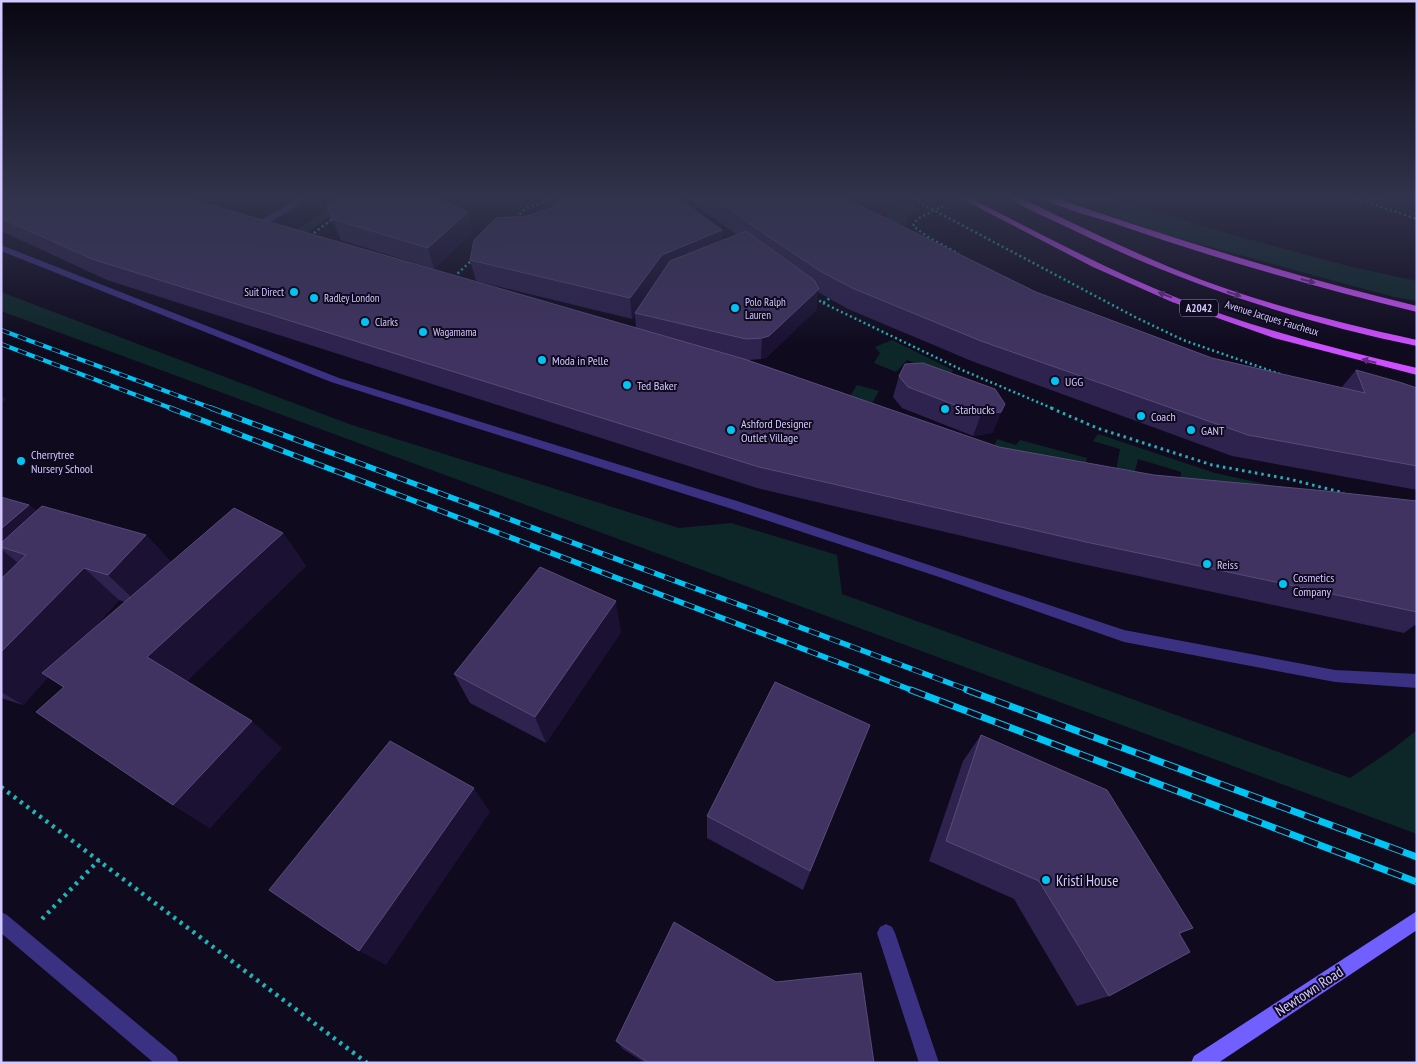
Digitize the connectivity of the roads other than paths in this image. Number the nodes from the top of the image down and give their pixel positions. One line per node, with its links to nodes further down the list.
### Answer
1 (1059, 247): 7 (main road, Avenue Jacques Faucheux / A2042, one-way to 1)
2 (1112, 247): 6 (main road, Avenue Jacques Faucheux / A2042, one-way to 6)
3 (1187, 247): 5 (main road, one-way to 5)
4 (1, 248): 8 (street)
5 (1417, 309)
6 (1417, 343)
7 (1417, 372)
8 (1417, 681)
9 (1417, 920): 14 (street, Newtown Road)
10 (1, 921): 12 (street)
11 (886, 933): 13 (street)
12 (169, 1063)
13 (929, 1063)
14 (1201, 1063)

